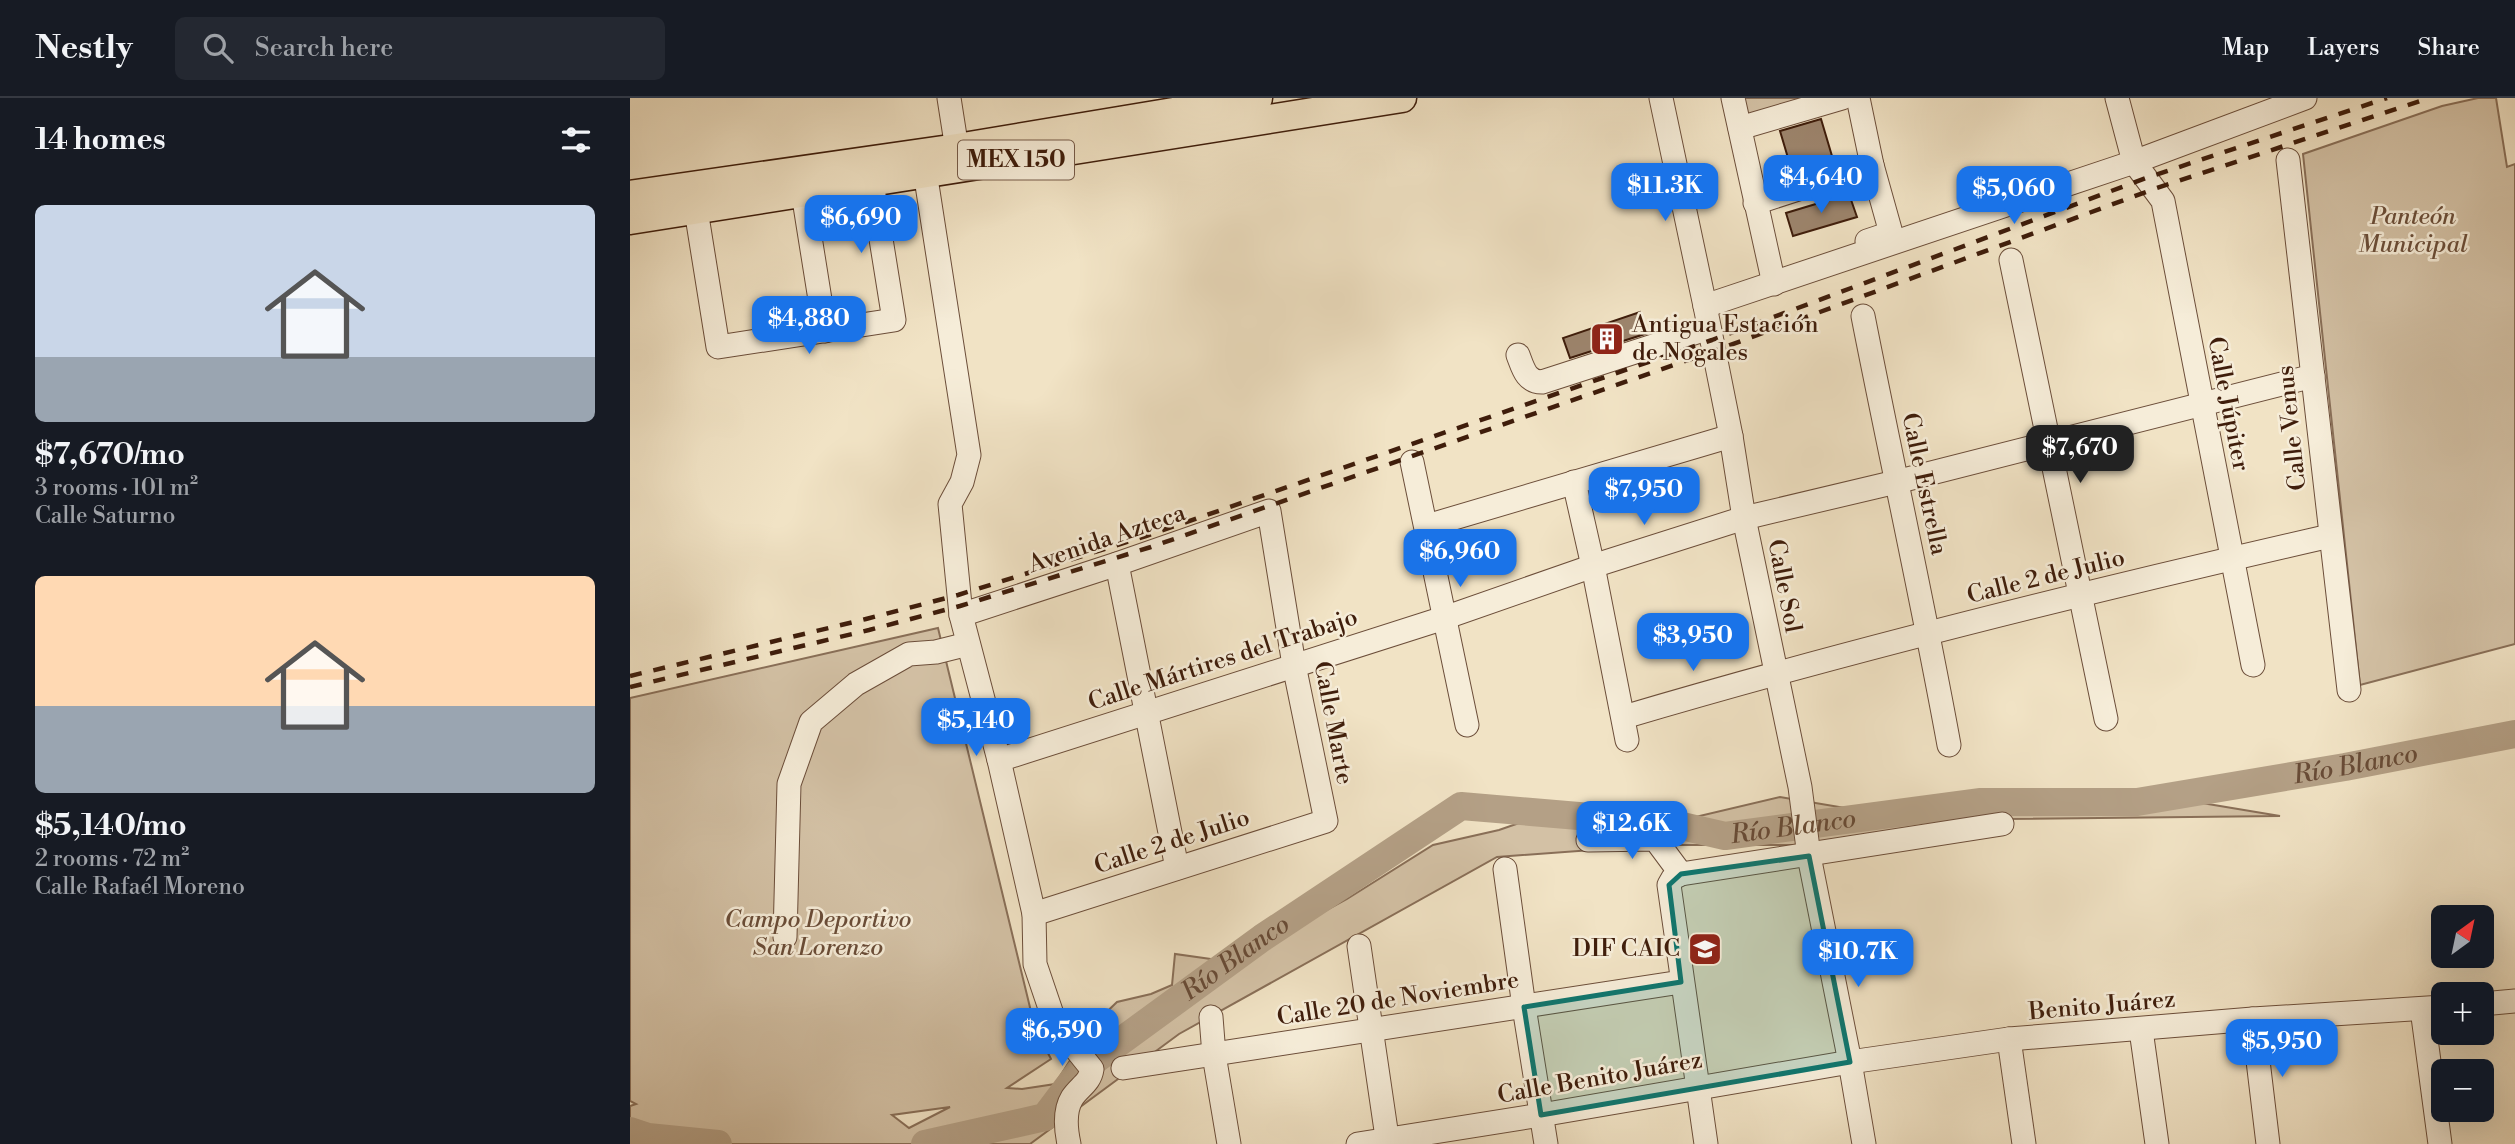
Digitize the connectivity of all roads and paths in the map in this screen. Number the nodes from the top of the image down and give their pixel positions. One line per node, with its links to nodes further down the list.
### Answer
1 (949, 98): 12 (street)
2 (1258, 98): 10 (main road, MEX 150)
3 (1402, 98): 10 (main road, MEX 150)
4 (1661, 98): 26 (street, Calle Sol)
5 (1734, 98): 11 (street)
6 (1842, 98): 11 (street)
7 (1858, 98): 16 (street)
8 (2117, 98): 14 (street)
9 (2305, 98): 14 (street)
10 (1222, 109): 12 (main road, MEX 150)
11 (1740, 128): 20 (street)
12 (958, 158): 15 (main road, MEX 150)
13 (2288, 160): 29 (street, Calle Venus)
14 (2134, 162): 24 (street); 30 (street, Calle Júpiter)
15 (924, 163): 17 (main road, MEX 150); 19 (main road, MEX 150); 44 (street)
16 (1872, 165): 20 (street); 24 (street)
17 (872, 183): 18 (main road, MEX 150); 27 (street)
18 (803, 193): 21 (main road, MEX 150); 27 (street)
19 (630, 195)
20 (1755, 203): 24 (street)
21 (696, 210): 22 (main road, MEX 150); 27 (street)
22 (630, 220)
23 (2011, 260): 32 (street)
24 (1773, 279): 26 (street)
25 (1863, 316): 35 (street, Calle Estrella)
26 (1709, 325): 28 (street); 31 (street, Calle Sol)
27 (825, 331)
28 (1518, 355)
29 (2313, 376): 30 (street, Calle Mártires del Trabajo); 39 (street, Calle Venus)
30 (2201, 406): 32 (street, Calle Mártires del Trabajo); 40 (street, Calle Júpiter)
31 (1731, 436): 34 (street); 37 (street, Calle Sol)
32 (2049, 444): 35 (street, Calle Mártires del Trabajo); 43 (street)
33 (1412, 462): 38 (street)
34 (1574, 482): 38 (street); 42 (street)
35 (1896, 482): 37 (street, Calle Mártires del Trabajo); 46 (street, Calle Estrella)
36 (1269, 511): 41 (street, Avenida Azteca); 48 (street, Calle Marte)
37 (1744, 518): 42 (street, Calle Mártires del Trabajo); 50 (street, Calle Sol)
38 (1427, 526): 45 (street)
39 (2330, 536): 40 (street, Calle 2 de Julio); 51 (street, Calle Venus)
40 (2232, 558): 43 (street, Calle 2 de Julio); 49 (street, Calle Júpiter)
41 (1117, 564): 44 (street, Avenida Azteca); 52 (street)
42 (1593, 566): 45 (street, Calle Mártires del Trabajo); 53 (street)
43 (2080, 595): 46 (street, Calle 2 de Julio); 54 (street)
44 (959, 605): 47 (street)
45 (1444, 618): 48 (street, Calle Mártires del Trabajo); 55 (street)
46 (1929, 632): 50 (street, Calle 2 de Julio); 57 (street, Calle Estrella)
47 (953, 648): 58 (street); 67 (street)
48 (1294, 665): 52 (street, Calle Mártires del Trabajo); 59 (street, Calle Marte)
49 (2253, 665)
50 (1775, 672): 53 (street, Calle 2 de Julio); 62 (street, Calle Sol)
51 (2349, 690)
52 (1146, 712): 58 (street, Calle Mártires del Trabajo); 63 (street)
53 (1624, 717): 56 (street)
54 (2106, 719)
55 (1467, 725)
56 (1627, 740)
57 (1950, 745)
58 (999, 760): 66 (street)
59 (1326, 821): 63 (street, Calle 2 de Julio)
60 (2002, 824): 62 (street)
61 (1588, 840): 65 (street)
62 (1808, 848): 65 (street); 81 (street, Calle Sol)
63 (1177, 868): 66 (street, Calle 2 de Julio)
64 (1505, 869): 72 (street)
65 (1677, 876): 69 (street)
66 (1034, 914): 85 (street)
67 (786, 937)
68 (1359, 946): 76 (street)
69 (1681, 982): 72 (street, Calle 20 de Noviembre); 83 (street)
70 (2515, 1001): 71 (street)
71 (2494, 1003)
72 (1524, 1007): 76 (street, Calle 20 de Noviembre); 84 (street)
73 (2431, 1008): 75 (street, Benito Juárez)
74 (1211, 1017): 80 (street)
75 (2253, 1019): 77 (street, Benito Juárez); 94 (street)
76 (1371, 1030): 80 (street, Calle 20 de Noviembre); 86 (street)
77 (2141, 1030): 78 (street, Benito Juárez); 93 (street)
78 (2009, 1039): 81 (street, Benito Juárez); 92 (street)
79 (2435, 1045): 95 (street)
80 (1214, 1055): 82 (street, Calle 20 de Noviembre); 87 (street)
81 (1850, 1062): 83 (street, Calle Benito Juárez); 91 (street, Calle Sol)
82 (1124, 1068)
83 (1697, 1089): 84 (street, Calle Benito Juárez); 90 (street)
84 (1541, 1115): 86 (street, Calle Benito Juárez); 89 (street)
85 (1067, 1135)
86 (1388, 1142): 88 (street, Calle Benito Juárez)
87 (1229, 1144)
88 (1358, 1144)
89 (1546, 1144)
90 (1706, 1144)
91 (1864, 1144)
92 (2024, 1144)
93 (2157, 1144)
94 (2268, 1144)
95 (2440, 1144)

